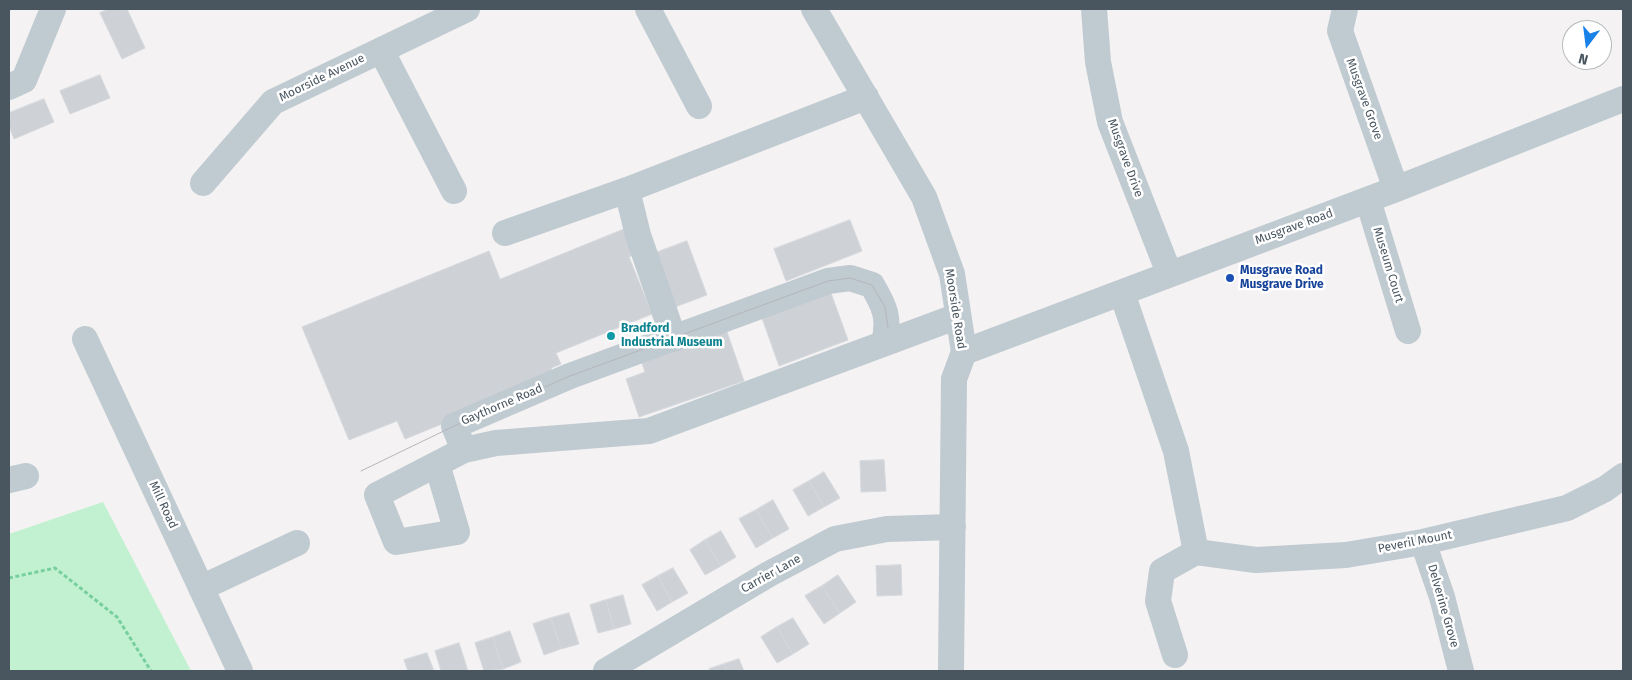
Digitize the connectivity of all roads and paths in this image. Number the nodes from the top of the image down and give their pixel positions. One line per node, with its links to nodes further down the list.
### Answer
1 (53, 9): 8 (street)
2 (467, 9): 7 (street, Moorside Avenue)
3 (648, 9): 11 (street)
4 (814, 9): 9 (street, Moorside Road)
5 (1094, 9): 18 (street, Musgrave Drive)
6 (1345, 9): 13 (street, Musgrave Grove)
7 (381, 50): 12 (street, Moorside Avenue); 15 (street)
8 (9, 87)
9 (866, 97): 14 (street); 20 (street, Moorside Road)
10 (1623, 99): 13 (street, Musgrave Road)
11 (699, 106)
12 (204, 183)
13 (1396, 189): 16 (street, Musgrave Road)
14 (627, 190): 17 (street); 23 (street)
15 (454, 191)
16 (1368, 200): 18 (street, Musgrave Road); 21 (street, Museum Court)
17 (504, 234)
18 (1169, 273): 19 (street, Musgrave Road)
19 (1122, 293): 25 (street, Musgrave Road); 32 (street)
20 (958, 316): 24 (street); 25 (street, Moorside Road)
21 (1408, 331)
22 (86, 339): 34 (street, Mill Road)
23 (674, 339): 24 (street, Gaythorne Road); 26 (street, Gaythorne Road)
24 (884, 343): 26 (street)
25 (964, 352): 29 (street, Moorside Road)
26 (464, 450): 27 (street)
27 (437, 464)
28 (1623, 476): 30 (street, Peveril Mount)
29 (952, 527): 38 (street, Carrier Lane); 39 (street, Moorside Road)
30 (1423, 542): 32 (street, Peveril Mount); 40 (street, Delverine Grove)
31 (297, 543): 34 (street)
32 (1196, 552): 35 (street)
33 (9, 578): 36 (path)
34 (201, 588): 37 (street, Mill Road)
35 (1175, 655)
36 (150, 671)
37 (240, 671)
38 (606, 671)
39 (951, 671)
40 (1461, 671)

